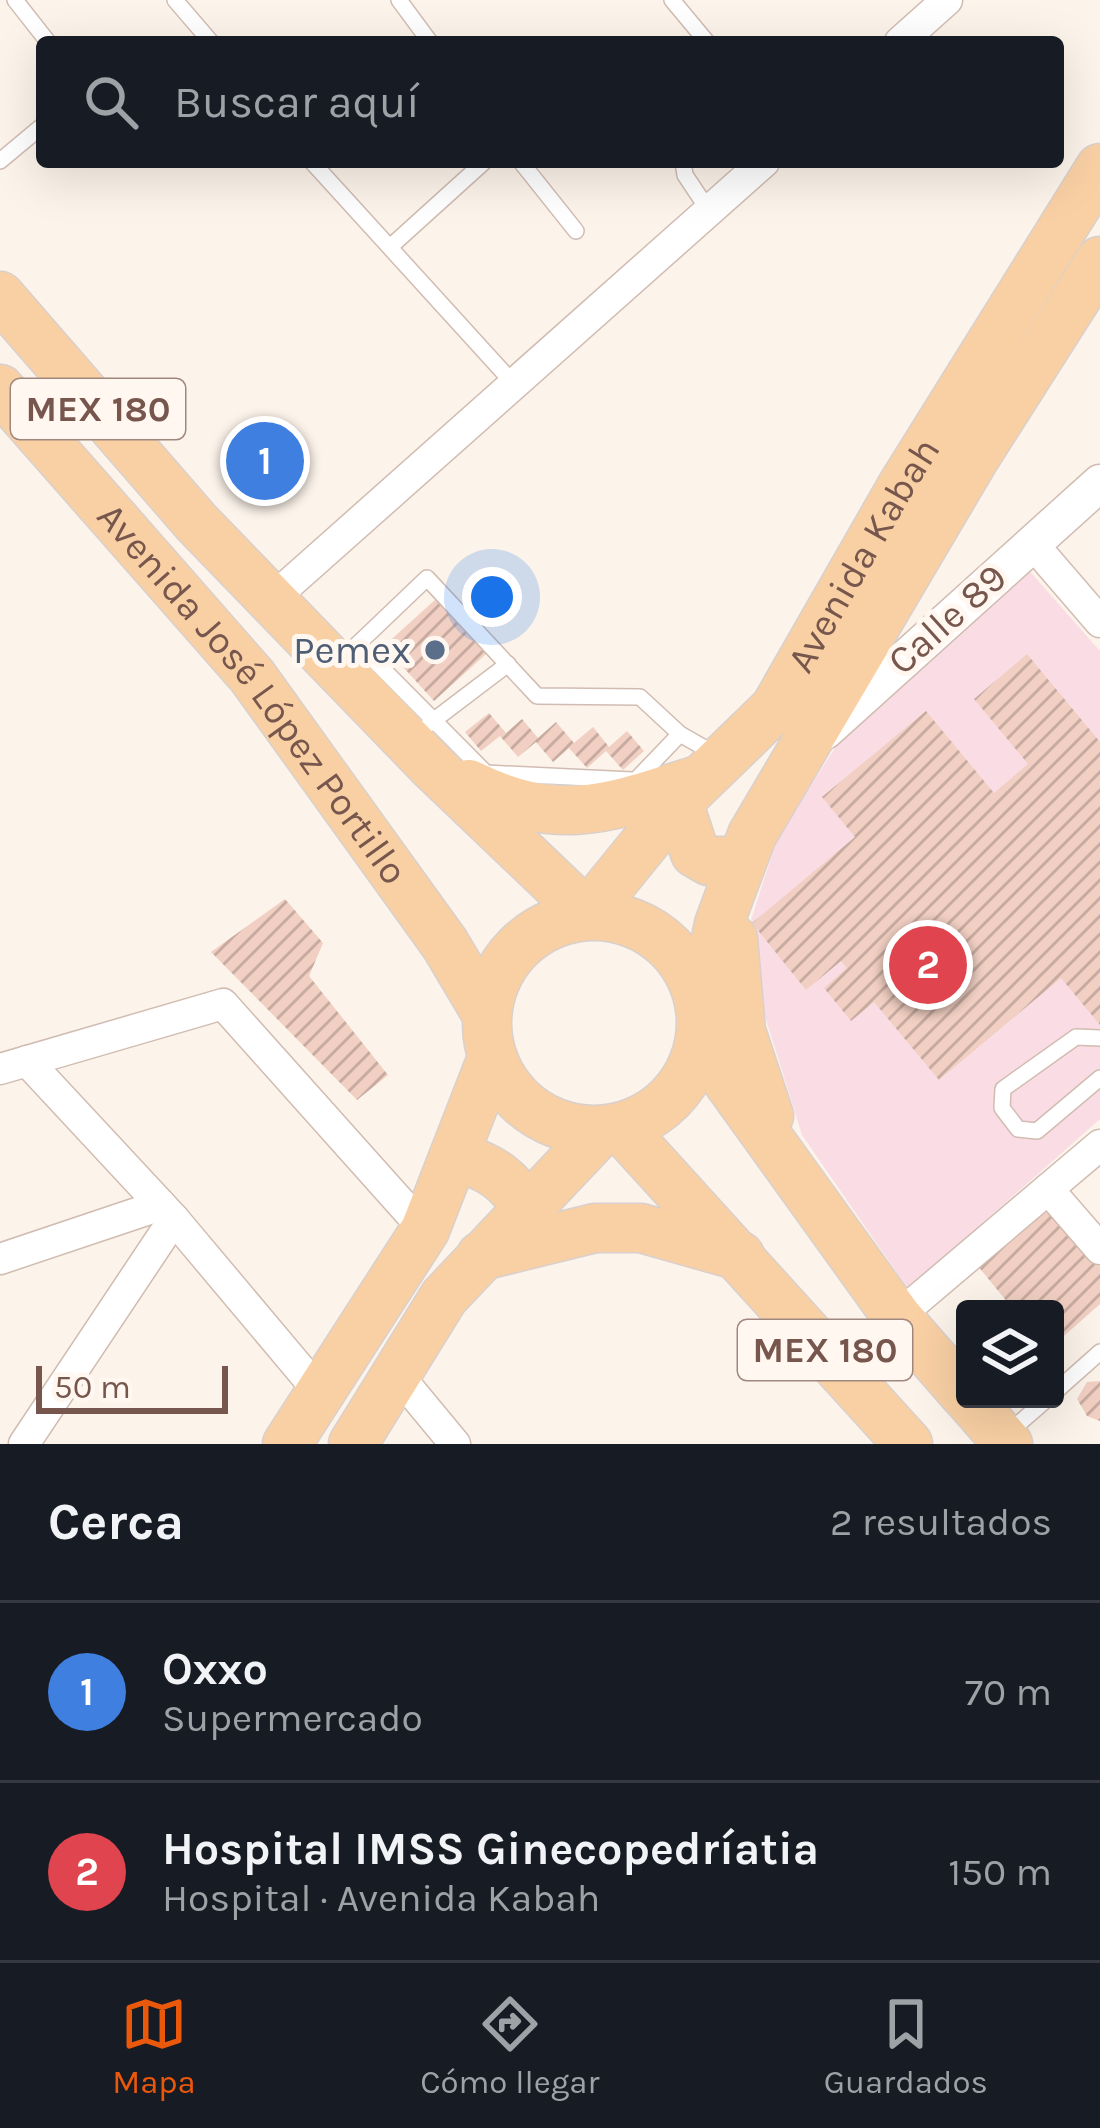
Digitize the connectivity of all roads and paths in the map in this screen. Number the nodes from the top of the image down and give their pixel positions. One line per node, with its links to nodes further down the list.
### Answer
1 (15, 0): 6 (lane)
2 (399, 0): 8 (lane)
3 (672, 0): 9 (lane)
4 (947, 0): 10 (street)
5 (178, 1): 7 (lane)
6 (43, 36)
7 (206, 36)
8 (426, 36)
9 (702, 36)
10 (907, 36)
11 (36, 131): 12 (lane)
12 (0, 161)
13 (318, 168): 21 (lane)
14 (477, 168): 21 (lane)
15 (526, 168): 20 (lane)
16 (684, 168): 19 (lane)
17 (757, 168): 19 (street)
18 (1100, 168): 35 (main road, Avenida Kabah)
19 (709, 211): 24 (street)
20 (576, 231)
21 (390, 247): 24 (lane)
22 (1100, 261): 34 (main road, Avenida Kabah)
23 (0, 296): 28 (main road, Avenida José López Portillo / MEX 180)
24 (514, 384): 28 (street)
25 (0, 389): 40 (main road, Avenida José López Portillo / MEX 180)
26 (1100, 483): 27 (street, Calle 89)
27 (1032, 543): 29 (street); 34 (street, Calle 89)
28 (271, 600): 30 (main road, Avenida José López Portillo / MEX 180)
29 (1100, 622)
30 (347, 654): 31 (lane); 33 (main road, Avenida José López Portillo / MEX 180)
31 (508, 664): 32 (lane); 33 (lane)
32 (680, 734): 35 (lane); 36 (lane)
33 (425, 742): 36 (main road); 38 (main road, Avenida José López Portillo / MEX 180)
34 (795, 757): 37 (main road, Avenida Kabah)
35 (701, 780): 36 (main road); 37 (main road); 38 (main road, Avenida Kabah)
36 (622, 794)
37 (736, 874): 39 (main road, Avenida Kabah); 47 (main road)
38 (587, 914): 39 (main road); 40 (main road)
39 (701, 1027): 44 (main road); 47 (main road, MEX 180)
40 (489, 1035): 44 (main road); 46 (main road)
41 (1100, 1038): 43 (lane)
42 (14, 1065): 50 (street); 51 (street)
43 (1100, 1078)
44 (611, 1130): 49 (main road); 53 (main road, MEX 180)
45 (1100, 1145): 48 (street)
46 (458, 1157): 49 (main road); 51 (main road)
47 (784, 1161): 56 (main road, MEX 180)
48 (1048, 1189): 52 (street); 56 (street)
49 (528, 1210): 54 (main road)
50 (168, 1212): 55 (street); 61 (street); 65 (street)
51 (425, 1231): 61 (main road)
52 (1100, 1249)
53 (741, 1256): 54 (main road); 69 (main road, MEX 180)
54 (476, 1257): 58 (main road)
55 (0, 1258)
56 (897, 1317): 59 (main road, MEX 180)
57 (1100, 1352): 60 (lane)
58 (397, 1374): 67 (main road); 68 (street)
59 (956, 1384)
60 (1064, 1384)
61 (321, 1394): 66 (main road)
62 (976, 1408): 64 (main road, MEX 180)
63 (1038, 1408): 64 (lane)
64 (1005, 1441)
65 (24, 1444)
66 (287, 1444)
67 (353, 1444)
68 (455, 1444)
69 (908, 1444)

